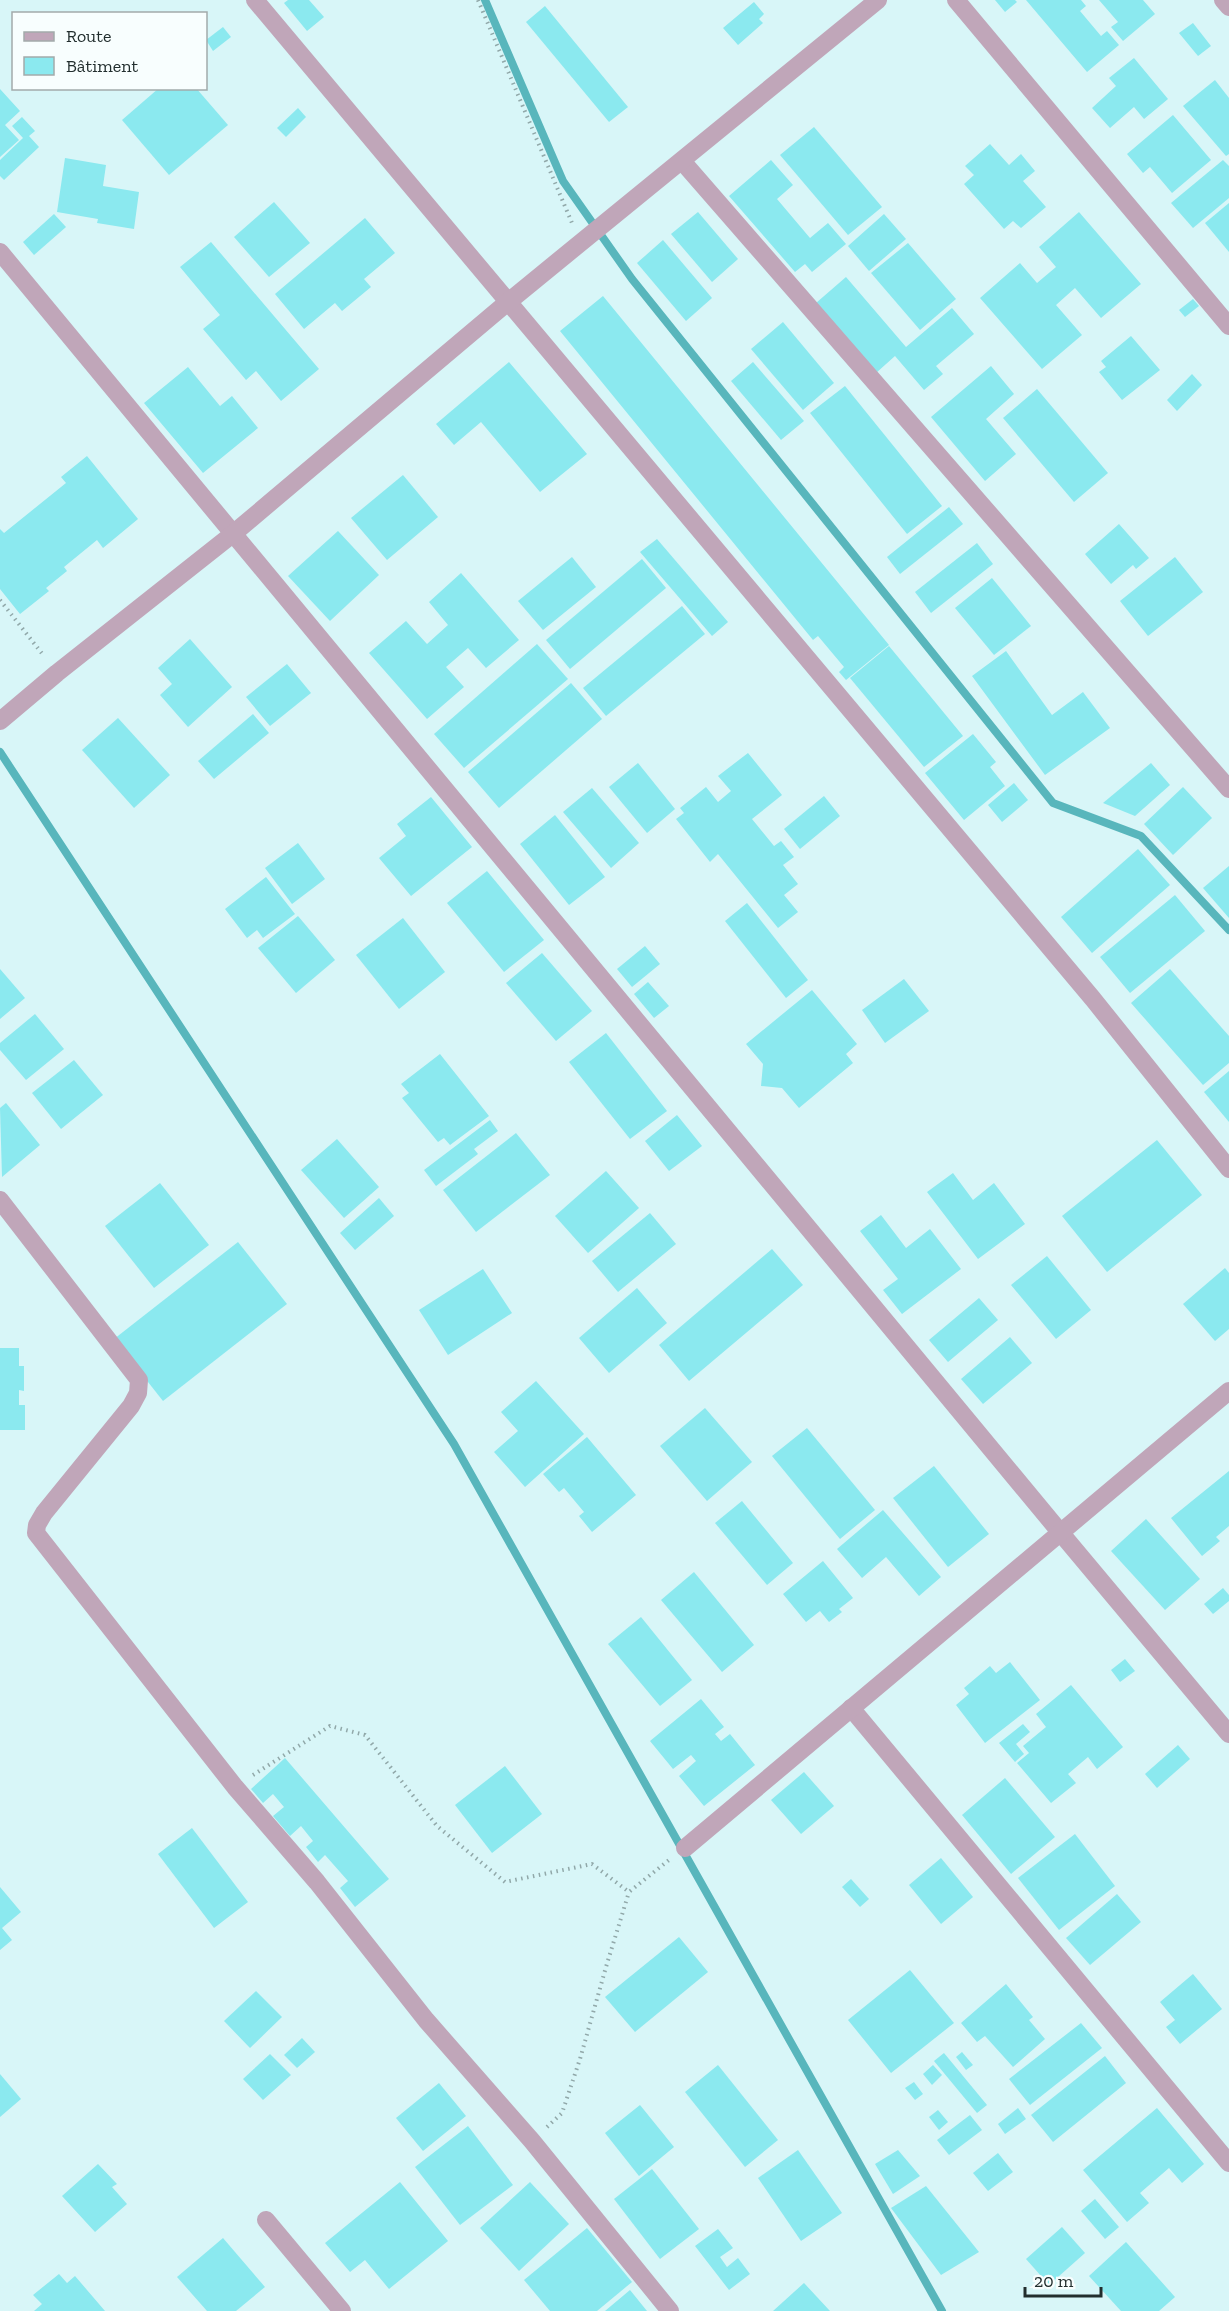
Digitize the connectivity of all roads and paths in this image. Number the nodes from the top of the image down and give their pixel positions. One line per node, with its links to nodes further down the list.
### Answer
1 (255, 0): 10 (street)
2 (478, 0): 8 (path)
3 (878, 0): 7 (street)
4 (957, 0): 11 (street)
5 (1224, 0): 6 (street)
6 (1229, 6)
7 (682, 161): 8 (street); 16 (street)
8 (580, 243): 10 (street)
9 (0, 252): 12 (street)
10 (508, 302): 12 (street); 17 (street)
11 (1229, 326)
12 (234, 533): 14 (street); 20 (street)
13 (0, 600): 14 (path)
14 (57, 673): 15 (street)
15 (0, 721)
16 (1229, 789)
17 (1229, 1169)
18 (0, 1200): 23 (street)
19 (1229, 1391): 20 (street)
20 (1060, 1532): 21 (street); 22 (street)
21 (851, 1708): 24 (street); 27 (street)
22 (1229, 1734)
23 (235, 1787): 25 (path); 26 (street)
24 (685, 1848): 25 (path)
25 (629, 1892): 26 (path)
26 (532, 2141): 30 (street)
27 (1229, 2163)
28 (266, 2220): 29 (street)
29 (342, 2311)
30 (670, 2311)

